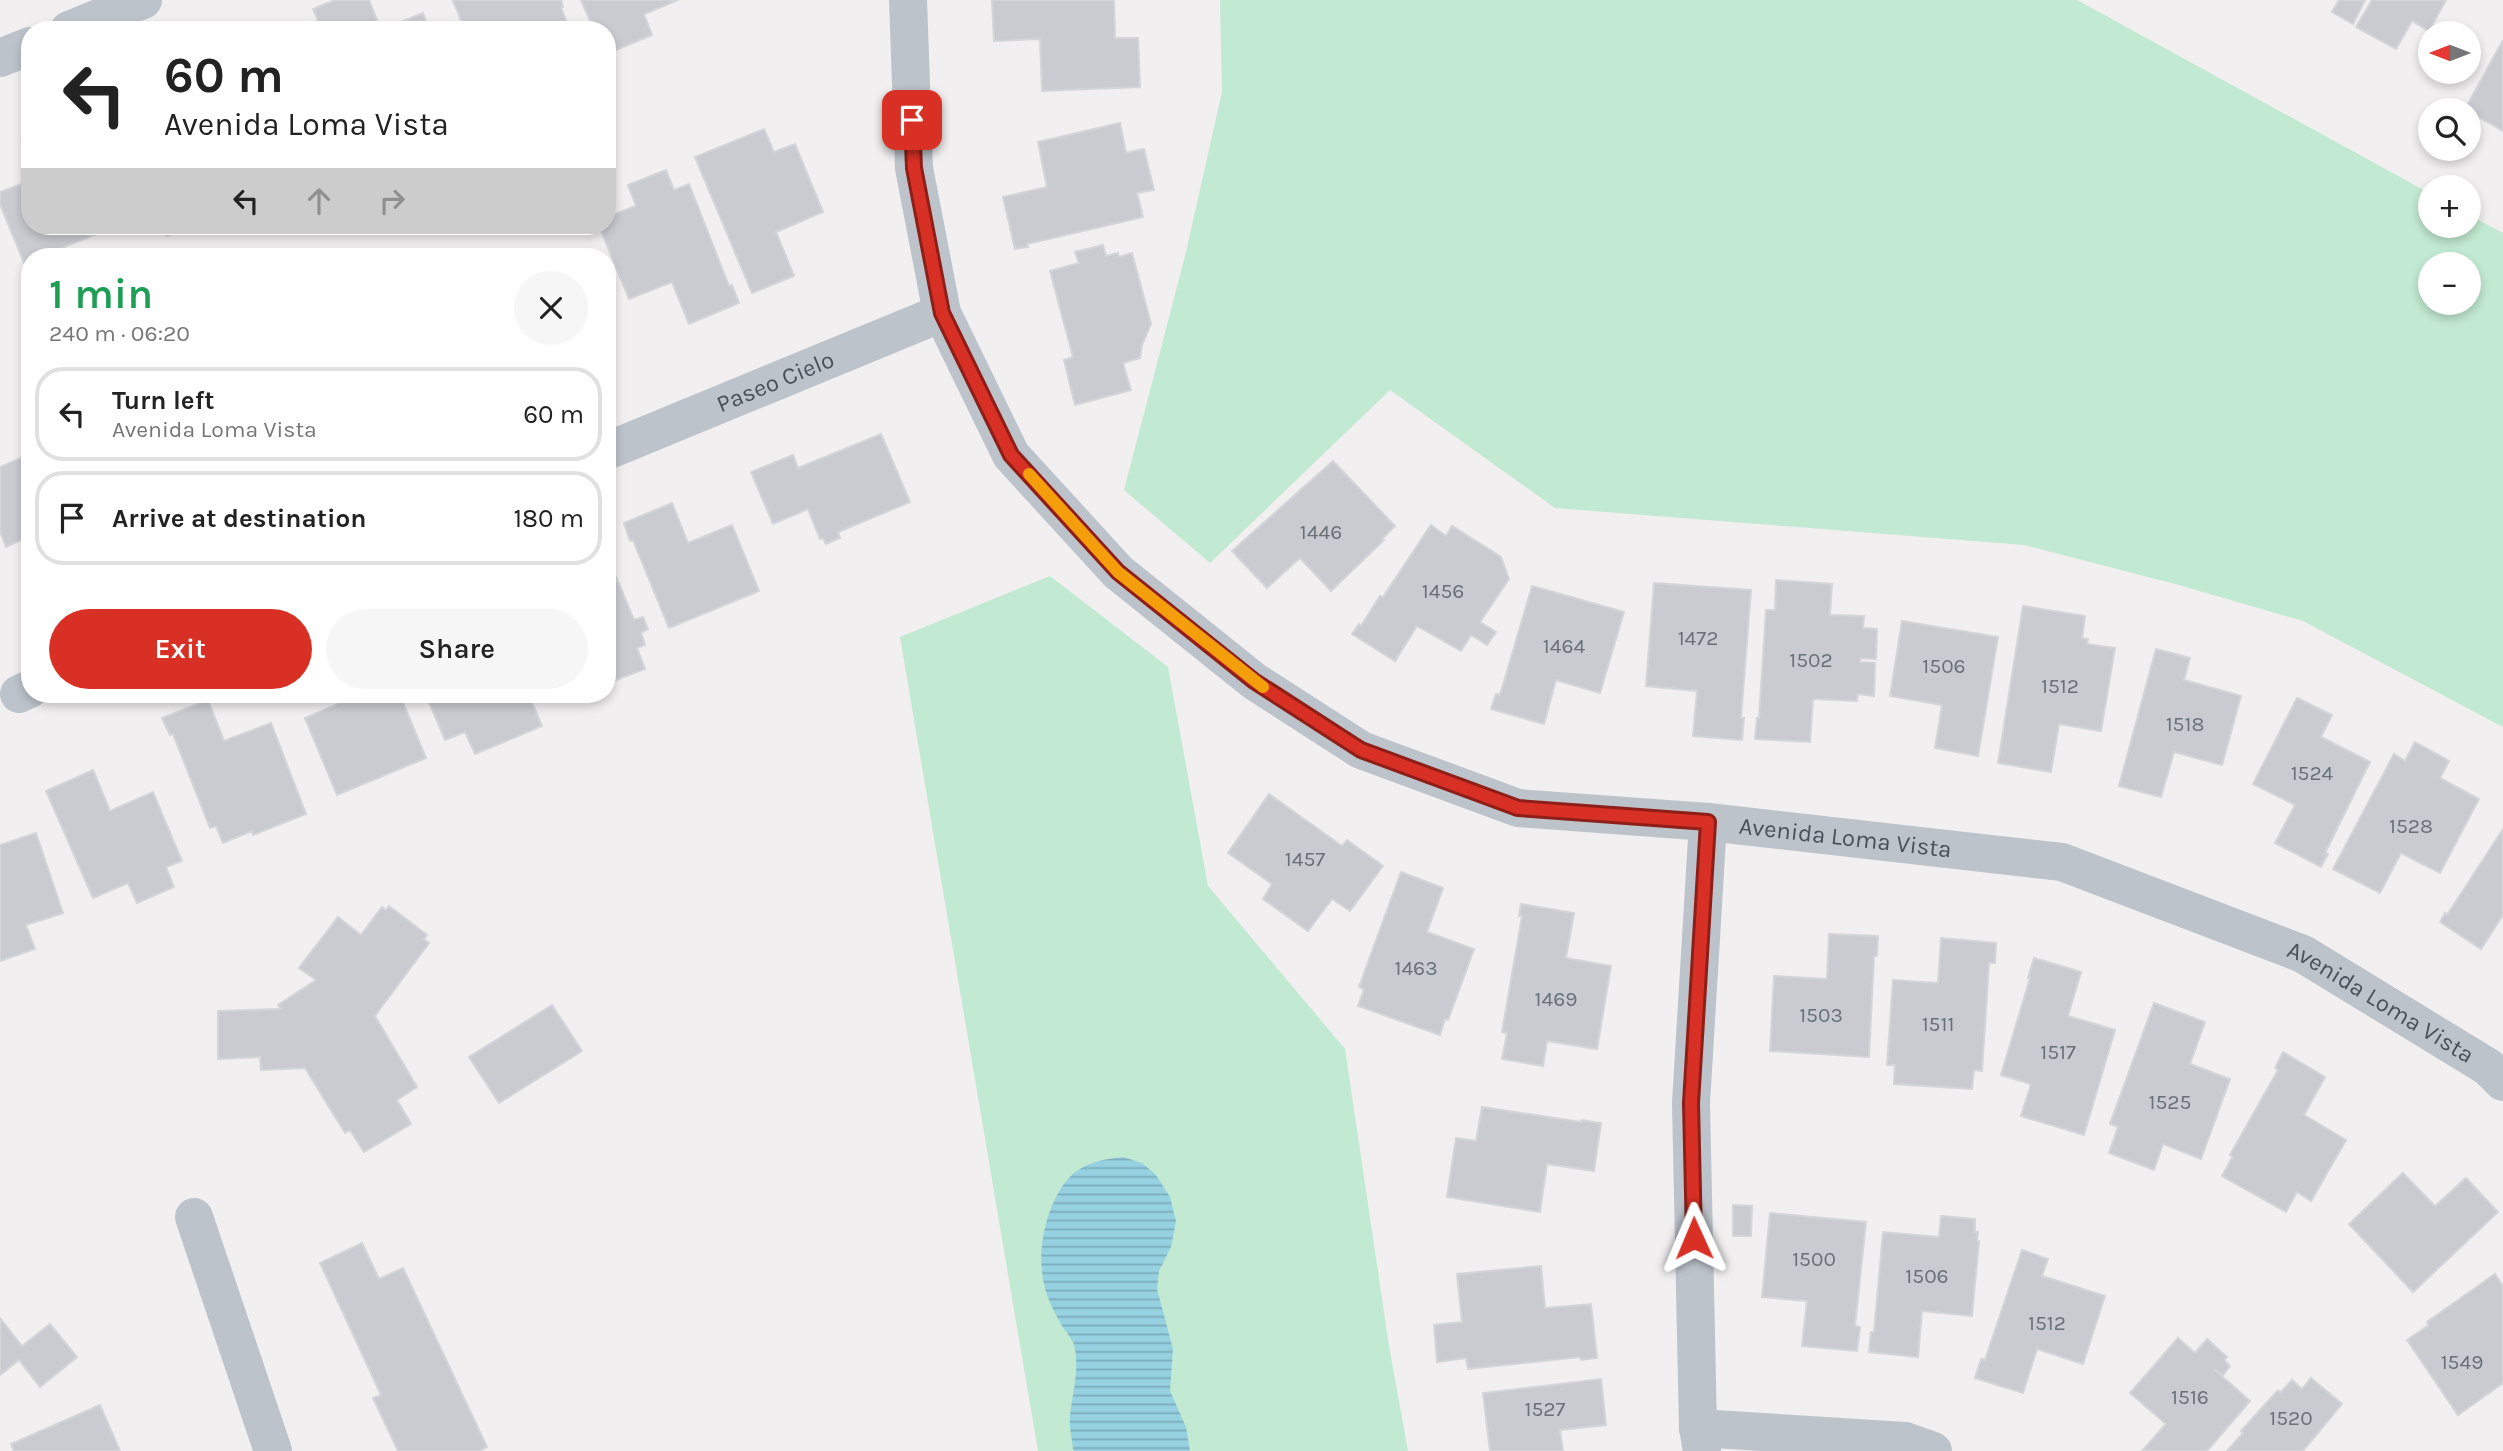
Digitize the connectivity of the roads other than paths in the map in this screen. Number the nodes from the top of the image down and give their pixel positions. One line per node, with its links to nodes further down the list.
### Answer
1 (143, 0): 3 (street)
2 (908, 0): 6 (street, Avenida Loma Vista)
3 (91, 21)
4 (21, 50): 5 (street)
5 (0, 58)
6 (942, 313): 7 (street, Paseo Cielo); 8 (street, Avenida Loma Vista)
7 (616, 447)
8 (1708, 822): 9 (street, Avenida Loma Vista); 11 (street)
9 (2503, 1082)
10 (194, 1217): 12 (street)
11 (1700, 1439): 13 (street)
12 (273, 1451)
13 (1933, 1451)

